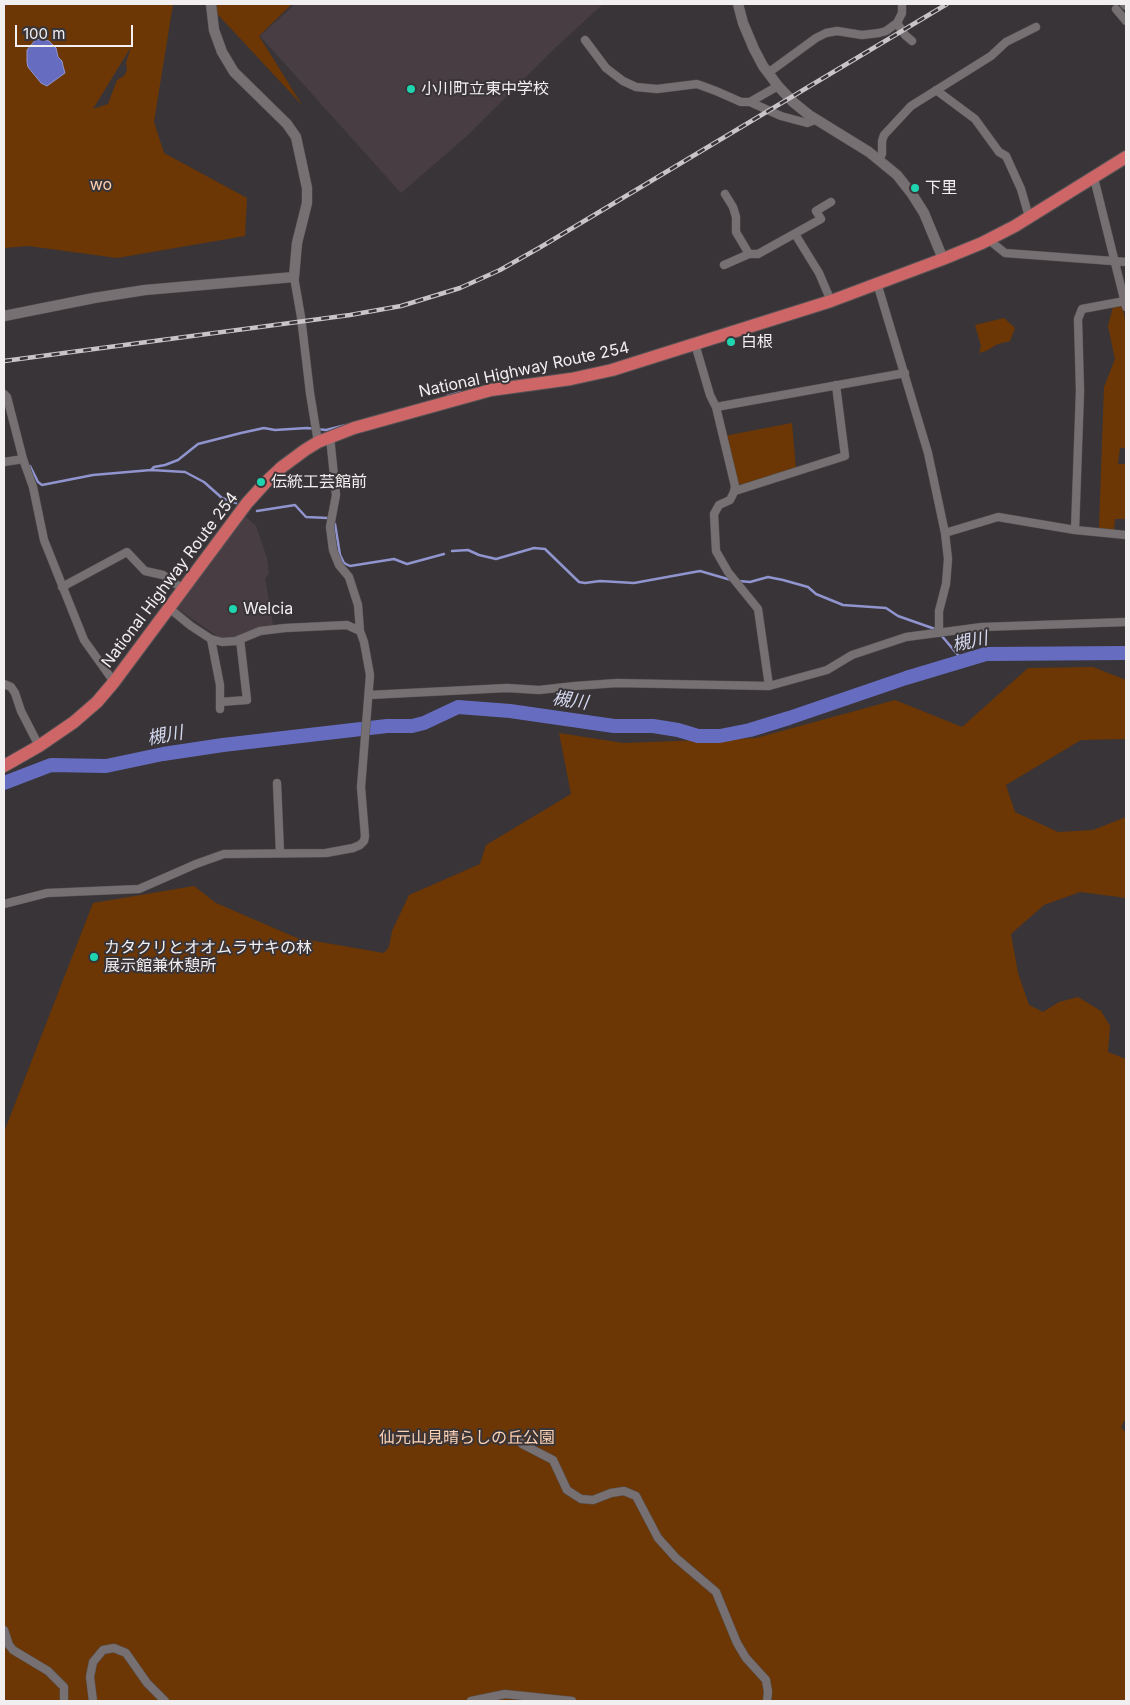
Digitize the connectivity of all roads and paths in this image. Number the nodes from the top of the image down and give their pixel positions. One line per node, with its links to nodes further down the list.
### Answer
1 (211, 4): 28 (street)
2 (738, 4): 10 (street)
3 (902, 4): 6 (street)
4 (1116, 9): 5 (street)
5 (1126, 21)
6 (897, 23): 9 (street); 10 (street)
7 (1036, 27): 12 (street)
8 (584, 40): 13 (street)
9 (912, 40)
10 (768, 73): 11 (street)
11 (778, 86): 13 (street); 14 (street)
12 (936, 90): 16 (street); 20 (street)
13 (750, 102): 14 (street)
14 (815, 120): 16 (street)
15 (1126, 157): 17 (highway, National Highway Route 254)
16 (879, 159): 24 (street)
17 (1094, 178): 20 (highway, National Highway Route 254); 25 (street)
18 (725, 194): 23 (street)
19 (831, 202): 21 (street)
20 (1030, 217): 22 (highway, National Highway Route 254)
21 (795, 234): 23 (street); 30 (street)
22 (989, 240): 24 (highway, National Highway Route 254); 25 (street)
23 (749, 254): 27 (street)
24 (943, 259): 29 (highway, National Highway Route 254)
25 (1116, 261): 26 (street); 31 (street)
26 (1126, 262)
27 (724, 265)
28 (294, 277): 32 (street); 38 (street)
29 (877, 283): 30 (highway, National Highway Route 254); 34 (street)
30 (831, 301): 33 (highway, National Highway Route 254)
31 (1126, 304): 42 (street)
32 (4, 316)
33 (695, 344): 37 (street); 38 (highway, National Highway Route 254)
34 (905, 373): 35 (street); 43 (street)
35 (836, 385): 37 (street); 41 (street)
36 (4, 394): 39 (street)
37 (716, 407): 41 (street)
38 (324, 440): 46 (highway, National Highway Route 254); 49 (street)
39 (22, 458): 40 (street); 45 (street)
40 (4, 462)
41 (735, 490): 55 (street)
42 (1075, 530): 43 (street); 44 (street)
43 (945, 533): 50 (street)
44 (1126, 535)
45 (62, 587): 46 (street); 53 (street)
46 (183, 589): 47 (highway, National Highway Route 254)
47 (168, 608): 51 (street); 53 (highway, National Highway Route 254)
48 (1126, 622): 50 (street)
49 (360, 631): 52 (street); 56 (street)
50 (939, 633): 55 (street)
51 (212, 639): 52 (street); 52 (street)
52 (240, 640)
53 (114, 682): 57 (highway, National Highway Route 254)
54 (4, 684): 57 (street)
55 (769, 686): 56 (street)
56 (369, 696): 60 (street)
57 (39, 746): 58 (highway, National Highway Route 254)
58 (4, 766)
59 (277, 783): 60 (street)
60 (280, 853): 61 (street)
61 (4, 904)
62 (514, 1434): 69 (street)
63 (4, 1630): 64 (street)
64 (64, 1701)
65 (93, 1701): 66 (street)
66 (165, 1701)
67 (472, 1701): 68 (street)
68 (572, 1701)
69 (767, 1701)

